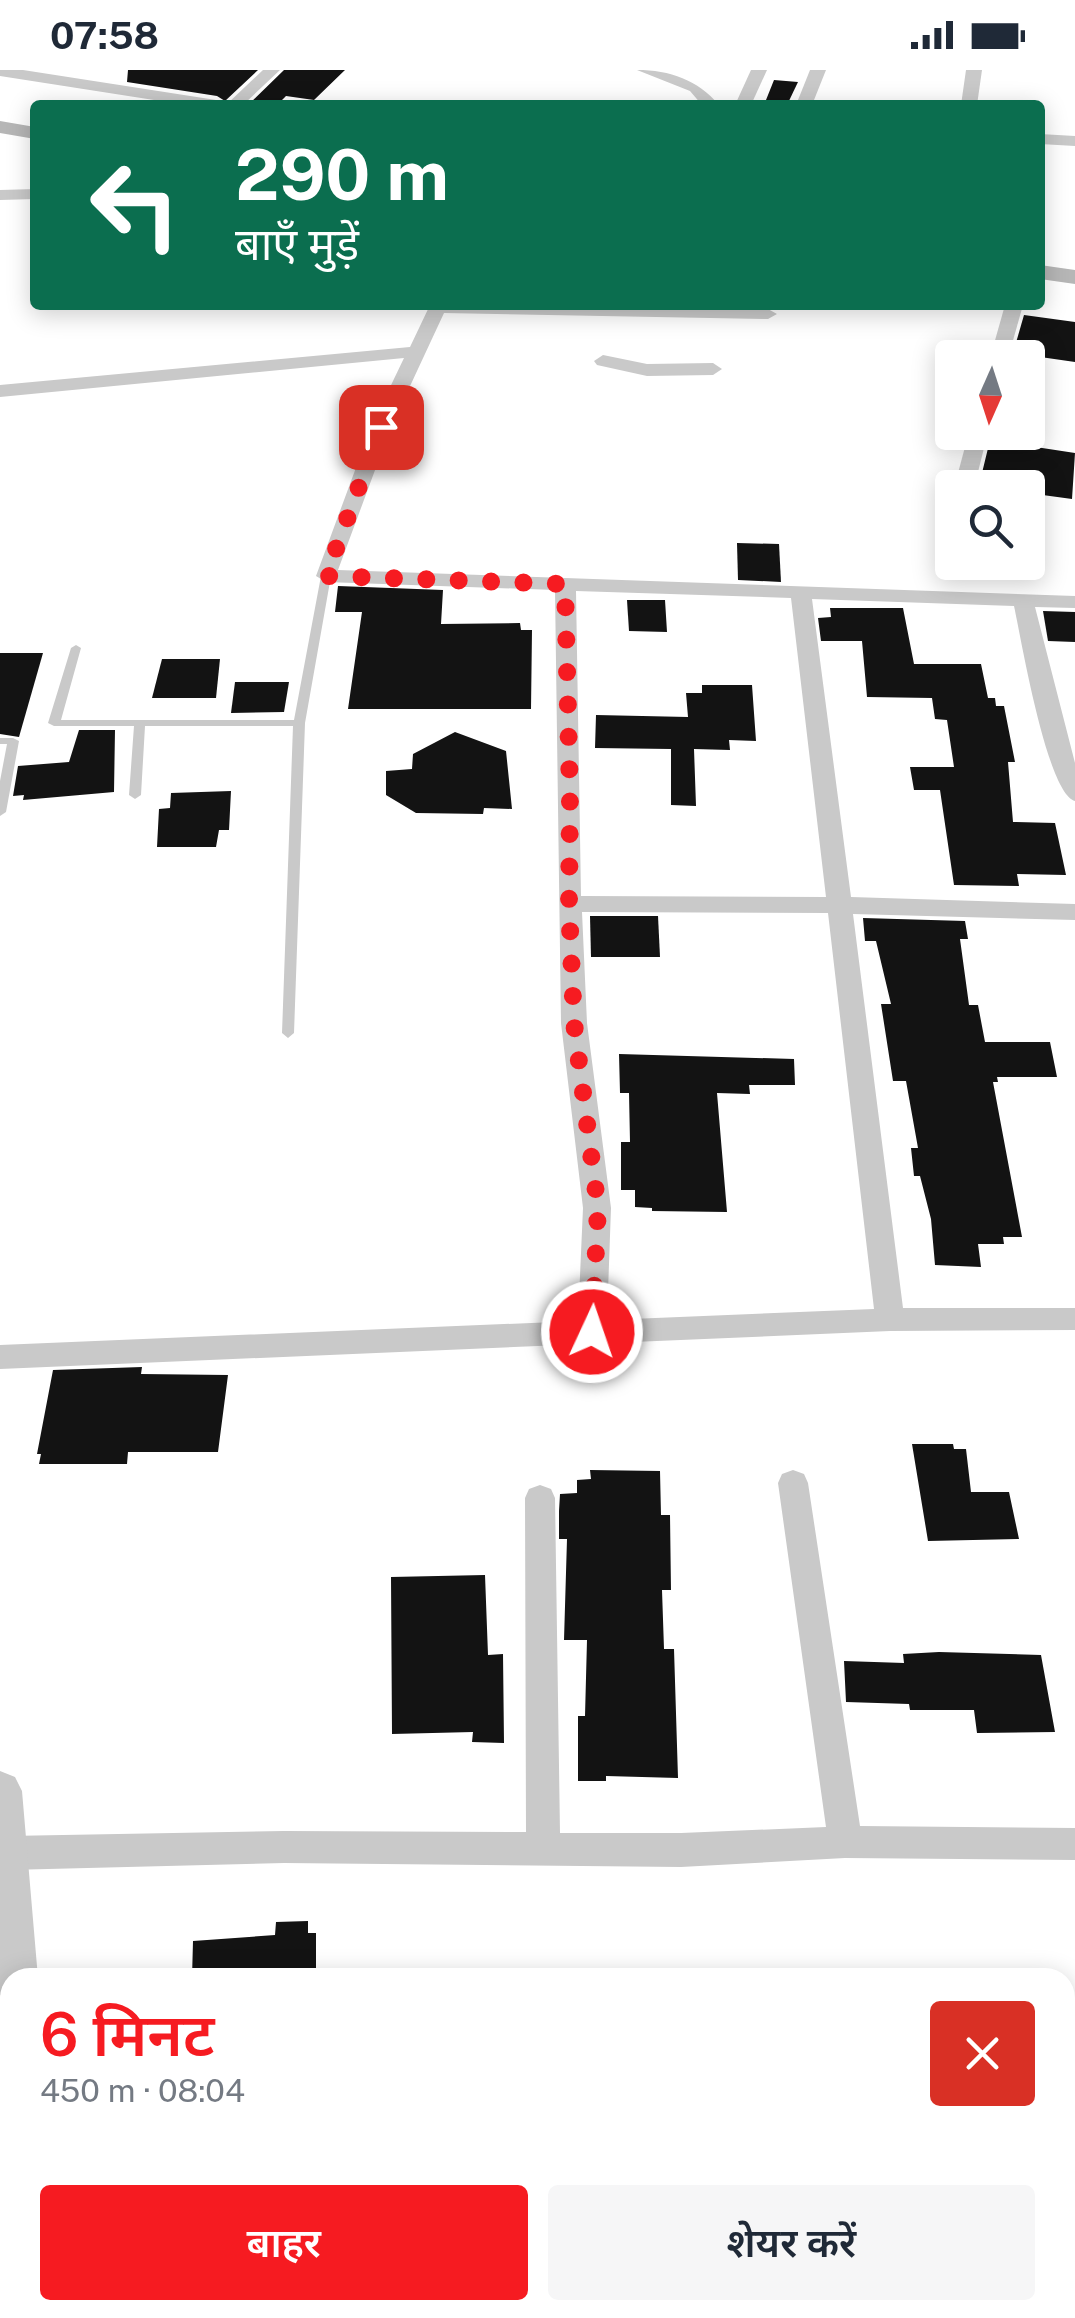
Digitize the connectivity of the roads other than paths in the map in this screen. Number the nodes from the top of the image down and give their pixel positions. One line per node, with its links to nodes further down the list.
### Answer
1 (0, 70): 7 (street)
2 (272, 70): 8 (street)
3 (646, 70): 9 (street)
4 (759, 70): 10 (street)
5 (818, 70): 11 (street)
6 (974, 70): 12 (street)
7 (185, 100)
8 (239, 100)
9 (707, 100)
10 (744, 100)
11 (806, 100)
12 (970, 100)
13 (0, 117): 14 (main road)
14 (30, 121)
15 (0, 127): 16 (main road)
16 (30, 132)
17 (1045, 139): 18 (street)
18 (1075, 141)
19 (30, 194): 20 (street)
20 (0, 196)
21 (1045, 273): 22 (main road)
22 (1075, 276)
23 (1045, 287): 24 (main road)
24 (1075, 290)
25 (436, 310): 31 (street)
26 (459, 310): 29 (street)
27 (1013, 310): 30 (street)
28 (768, 314): 29 (street)
29 (608, 338): 32 (street)
30 (1005, 340)
31 (415, 352): 33 (street); 34 (street)
32 (713, 369)
33 (0, 391)
34 (326, 576): 35 (street); 41 (lane)
35 (565, 584): 36 (street); 47 (street)
36 (801, 591): 37 (street); 48 (street)
37 (1024, 599): 38 (street); 42 (street)
38 (1075, 602)
39 (76, 648): 40 (lane)
40 (140, 723): 41 (lane); 45 (lane)
41 (299, 723): 50 (lane)
42 (1064, 737): 44 (street)
43 (0, 741): 46 (lane)
44 (1075, 794)
45 (135, 795)
46 (0, 812)
47 (569, 904): 48 (street); 53 (street)
48 (840, 904): 49 (street); 52 (street)
49 (1075, 912)
50 (288, 1033)
51 (1075, 1319): 52 (street)
52 (890, 1320): 53 (street)
53 (592, 1332): 54 (street)
54 (0, 1357)
55 (793, 1483): 58 (street)
56 (540, 1498): 60 (street)
57 (0, 1791): 61 (street)
58 (845, 1842): 59 (street); 60 (street)
59 (1075, 1844)
60 (543, 1849): 61 (street)
61 (8, 1853): 62 (street)
62 (15, 1968)

